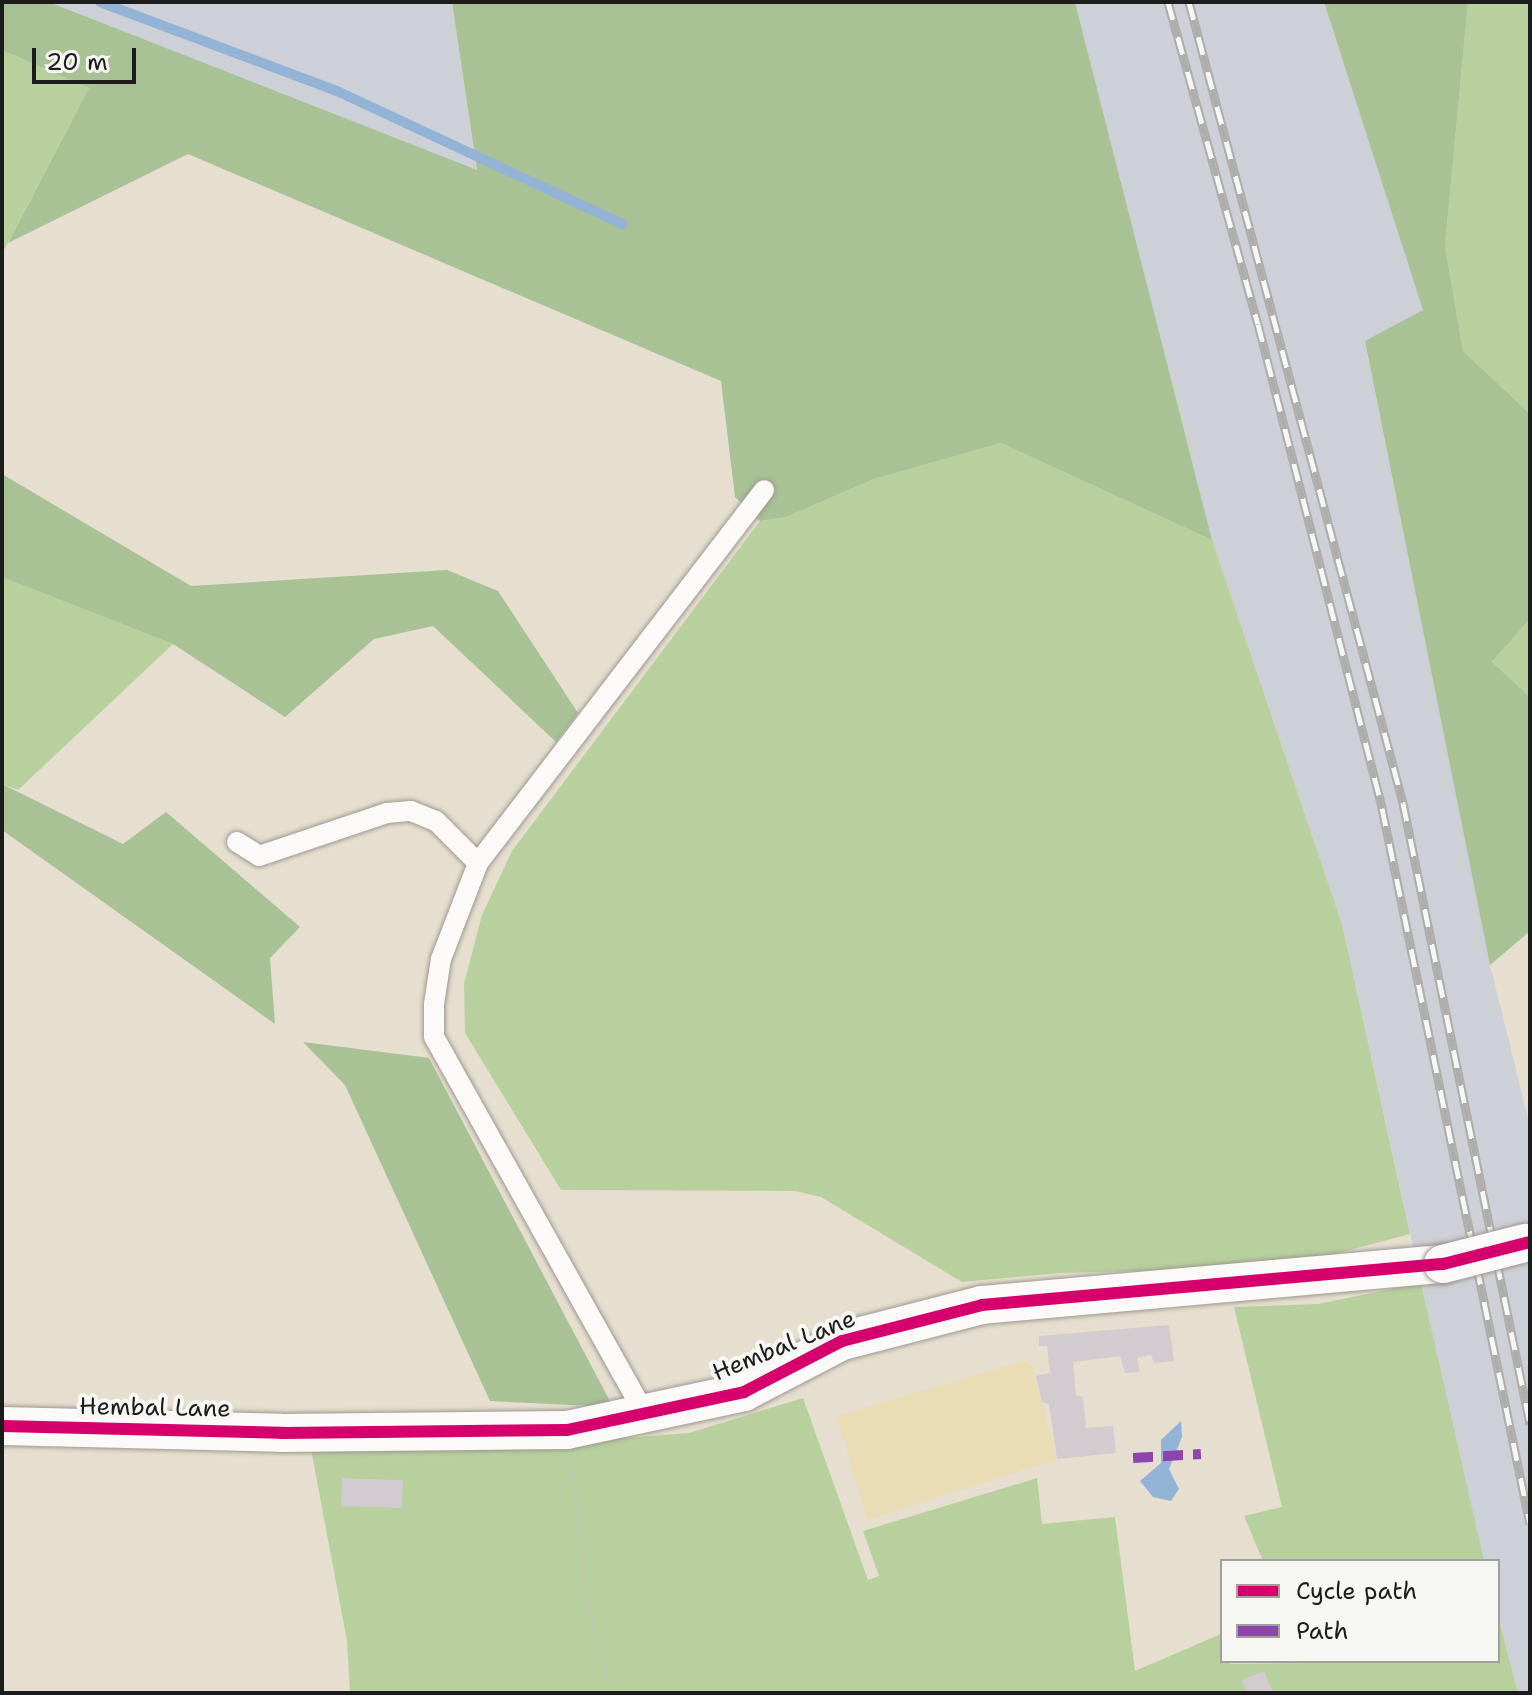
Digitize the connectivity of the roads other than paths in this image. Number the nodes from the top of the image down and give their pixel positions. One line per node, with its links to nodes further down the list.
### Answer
1 (764, 490): 3 (lane)
2 (237, 842): 3 (lane)
3 (478, 863): 5 (lane)
4 (1528, 1242): 5 (street, Hembal Lane, bridge)
5 (646, 1416): 6 (street, Hembal Lane)
6 (2, 1426)

